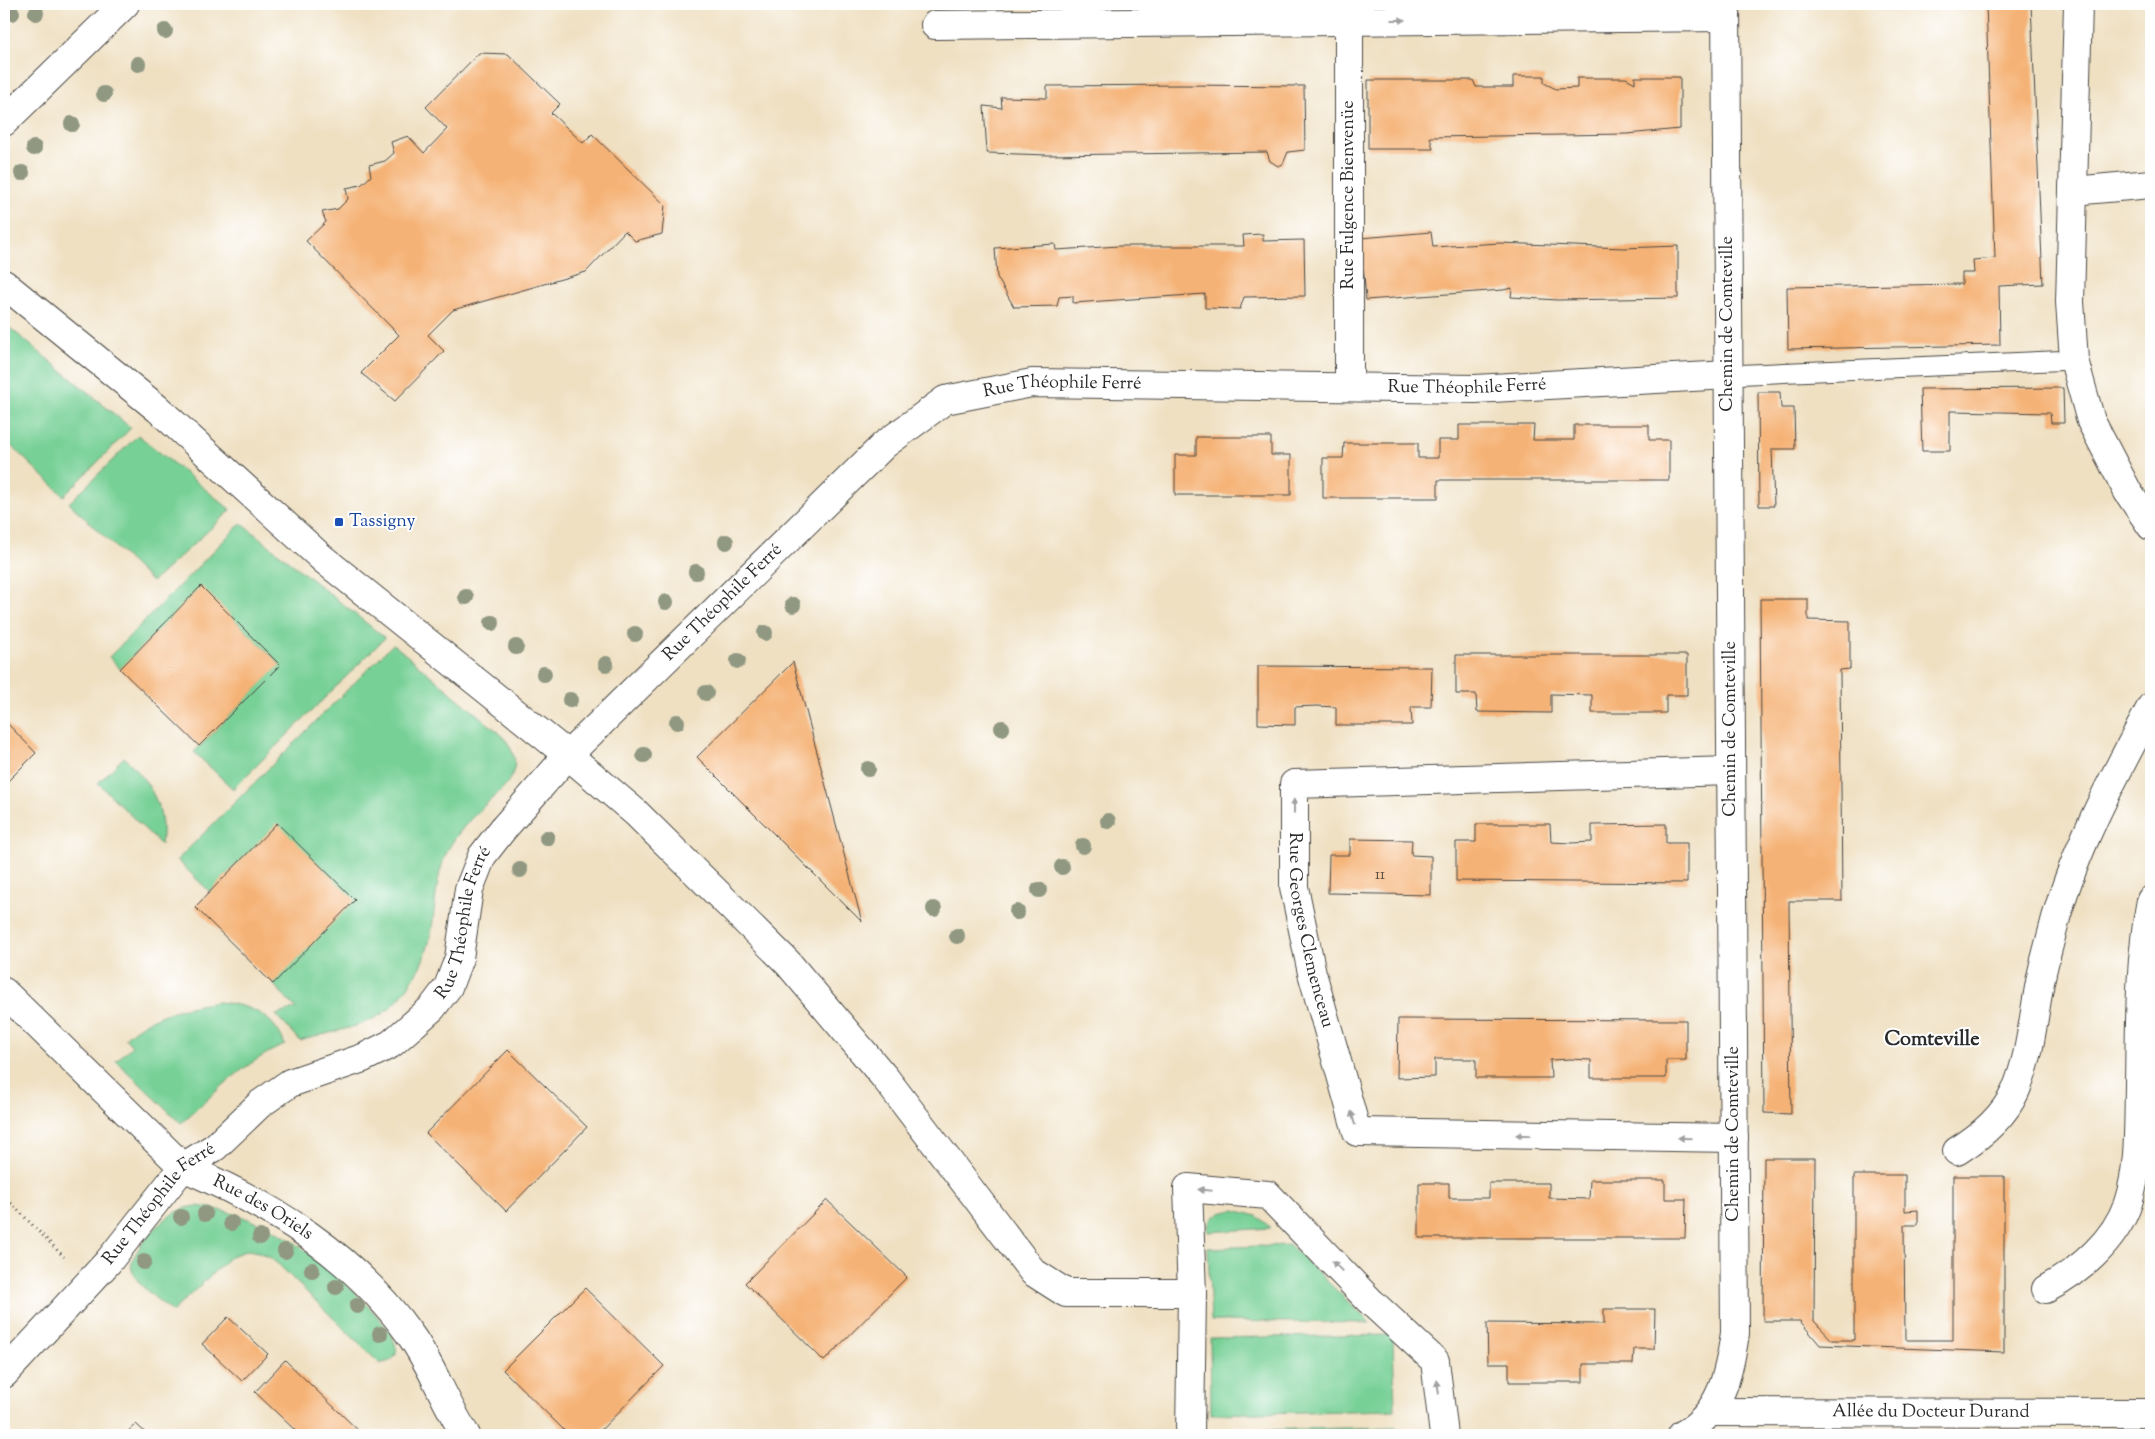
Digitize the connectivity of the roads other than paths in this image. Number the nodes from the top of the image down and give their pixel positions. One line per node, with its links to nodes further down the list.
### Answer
1 (124, 4): 6 (street)
2 (2078, 4): 8 (street)
3 (1726, 10): 4 (street, one-way to 3); 11 (street, Chemin de Comteville)
4 (1349, 12): 5 (street); 12 (street, Rue Fulgence Bienvenüe)
5 (935, 25)
6 (4, 122)
7 (2151, 184): 8 (street)
8 (2073, 191): 10 (street)
9 (4, 284): 15 (street)
10 (2074, 360): 11 (lane); 13 (street)
11 (1728, 375): 12 (street, Rue Théophile Ferré); 16 (street, Chemin de Comteville)
12 (1349, 387): 15 (street, Rue Théophile Ferré)
13 (2151, 526)
14 (2151, 707): 20 (street)
15 (568, 755): 21 (street, Rue Théophile Ferré); 23 (street)
16 (1731, 771): 19 (street, Chemin de Comteville); 19 (street, Rue Georges Clemenceau, one-way to 16)
17 (2151, 900): 22 (street)
18 (4, 992): 21 (street, Rue des Oriels)
19 (1734, 1138): 25 (street, Chemin de Comteville)
20 (1957, 1151)
21 (183, 1167): 24 (street, Rue Théophile Ferré); 27 (street, Rue des Oriels)
22 (2046, 1289)
23 (1192, 1293): 28 (street); 29 (street, one-way to 23)
24 (4, 1374)
25 (1711, 1412): 26 (street, Allée du Docteur Durand); 30 (street, Chemin de Comteville)
26 (2151, 1413)
27 (466, 1435)
28 (1190, 1435)
29 (1444, 1435)
30 (1682, 1435)

